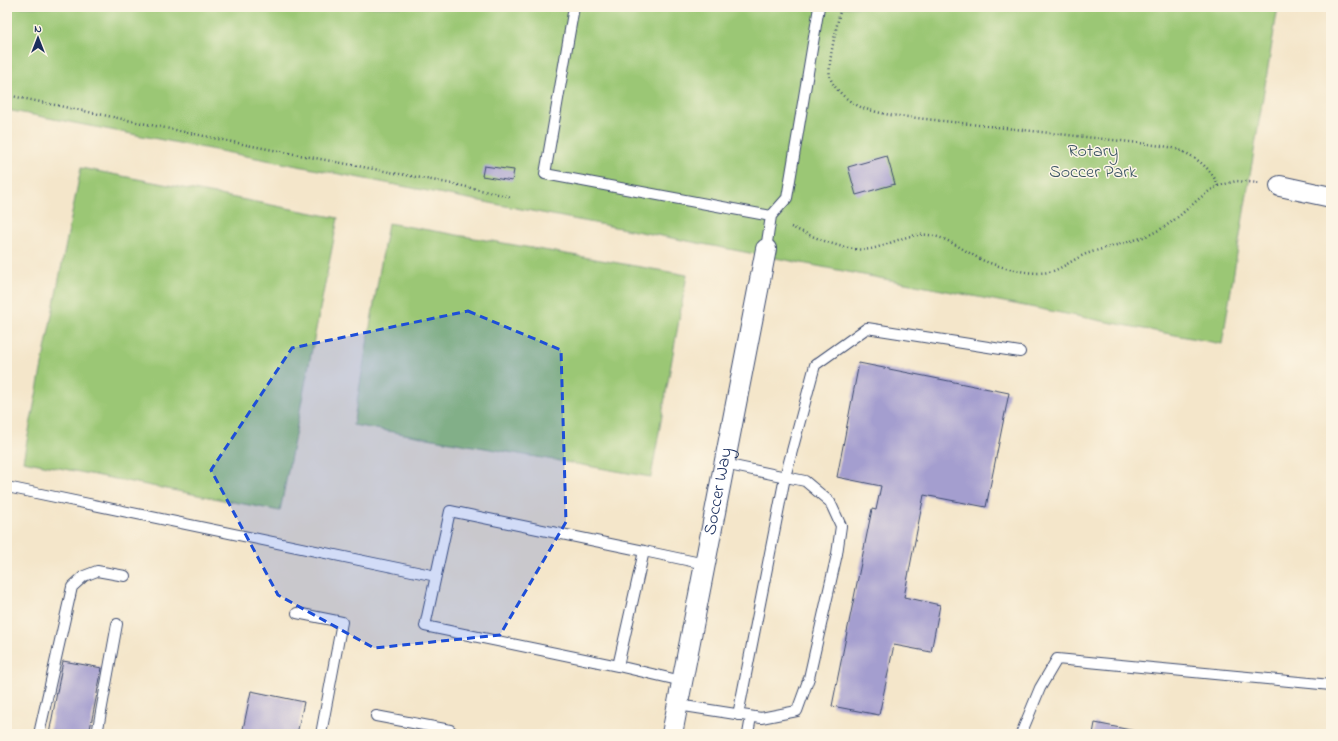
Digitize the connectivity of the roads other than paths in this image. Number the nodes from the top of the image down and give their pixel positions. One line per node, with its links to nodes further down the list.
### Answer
1 (574, 7): 5 (lane)
2 (819, 7): 5 (lane)
3 (1280, 186): 4 (street)
4 (1331, 198)
5 (771, 216): 6 (lane)
6 (766, 249): 8 (street, Soccer Way)
7 (1020, 352): 9 (lane)
8 (724, 464): 9 (lane); 12 (street, Soccer Way)
9 (785, 477): 21 (lane); 23 (lane)
10 (7, 487): 14 (lane)
11 (644, 551): 12 (lane); 14 (lane); 17 (lane)
12 (705, 564): 18 (street, Soccer Way)
13 (125, 576): 24 (lane)
14 (436, 576): 17 (lane)
15 (297, 613): 26 (lane)
16 (117, 624): 25 (lane)
17 (618, 666): 18 (lane)
18 (682, 681): 20 (street, Soccer Way)
19 (1331, 686): 30 (lane)
20 (678, 705): 21 (lane); 28 (street, Soccer Way)
21 (738, 714): 23 (lane)
22 (376, 716): 27 (lane)
23 (751, 717): 29 (lane)
24 (39, 734)
25 (97, 734)
26 (321, 734)
27 (454, 734)
28 (672, 734)
29 (748, 734)
30 (1021, 734)

